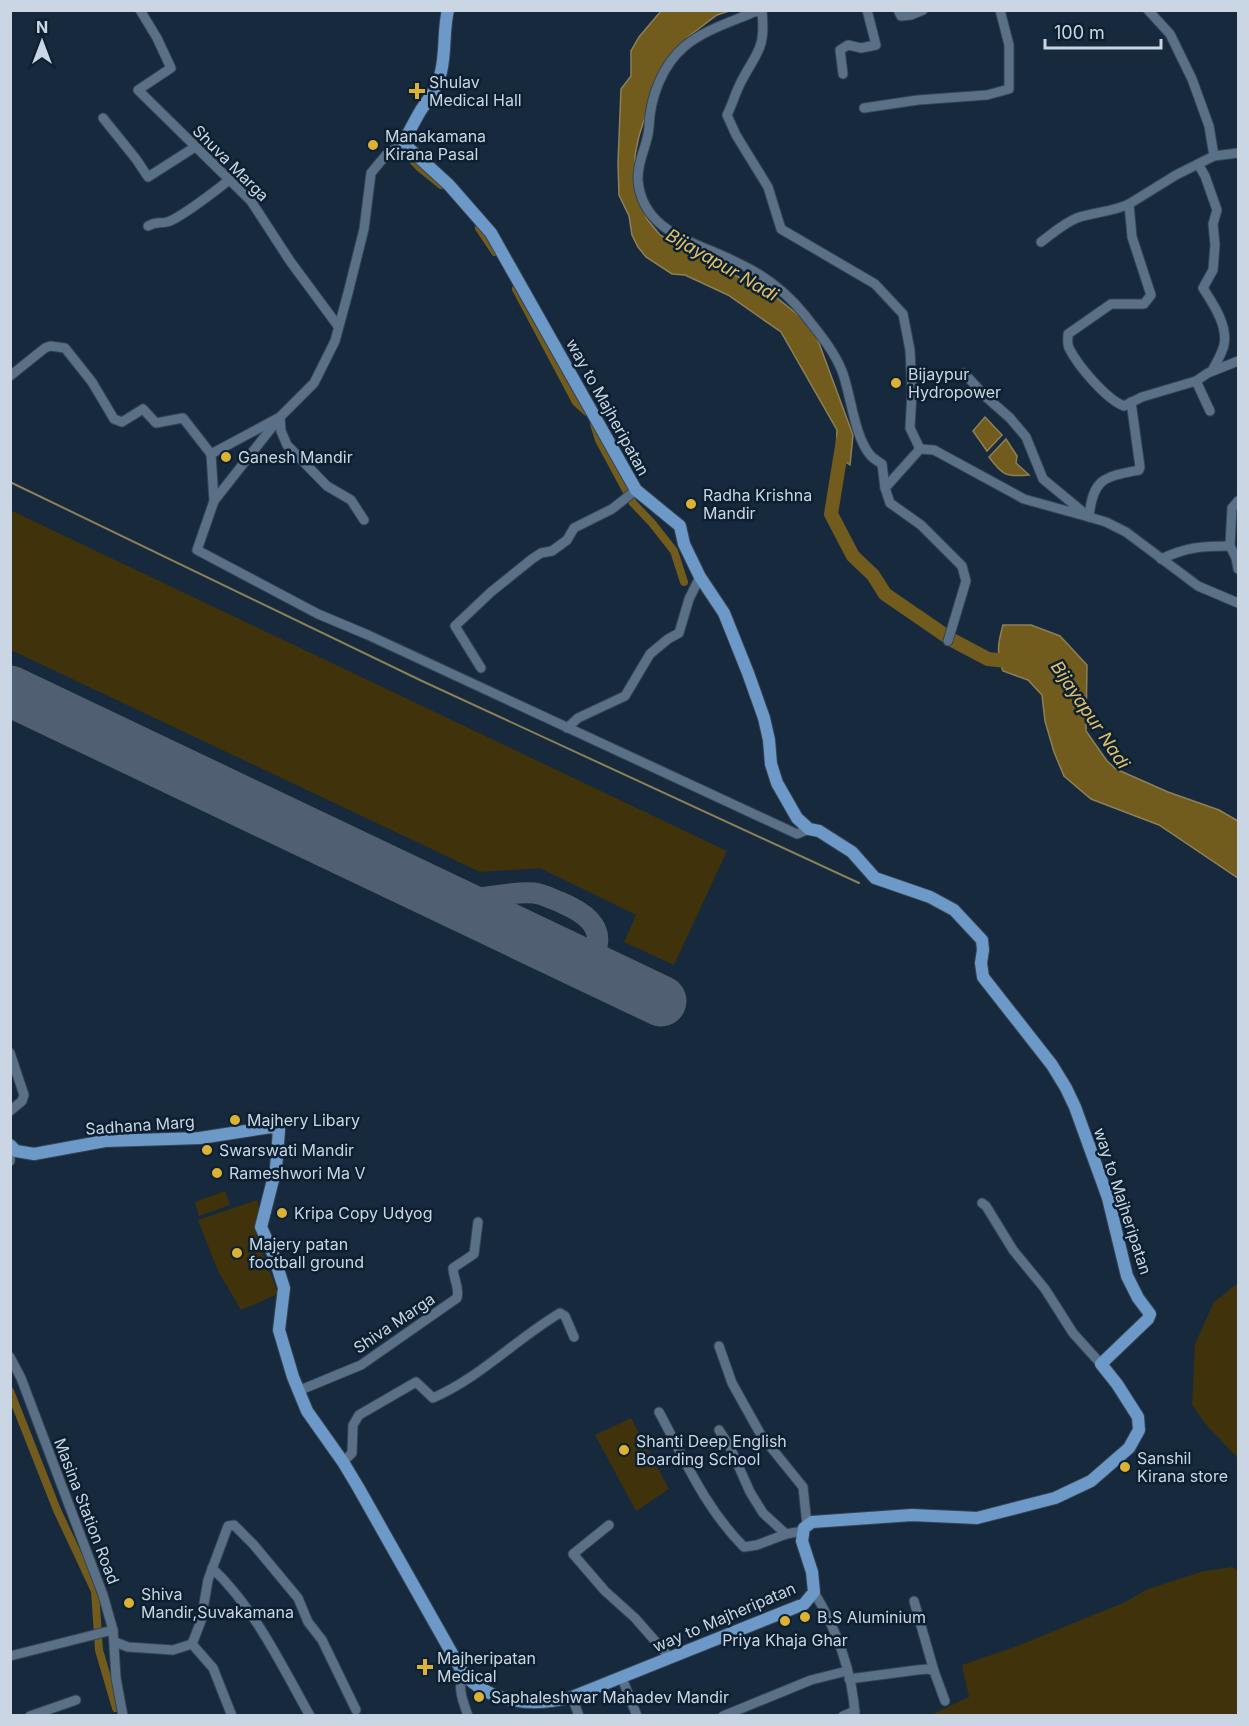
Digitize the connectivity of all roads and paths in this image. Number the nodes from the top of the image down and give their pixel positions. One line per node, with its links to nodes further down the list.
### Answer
1 (140, 10): 12 (street, Shuva Marga)
2 (448, 10): 11 (main road)
3 (867, 10): 8 (street)
4 (898, 10): 5 (street)
5 (923, 10)
6 (1000, 10): 9 (street)
7 (1148, 10): 14 (street)
8 (843, 74)
9 (864, 108)
10 (103, 118): 12 (street)
11 (403, 143): 20 (street); 32 (main road, way to Majheripatan)
12 (195, 147): 16 (street, Shuva Marga)
13 (1239, 153): 14 (street)
14 (1214, 156): 15 (street)
15 (1198, 164): 17 (street); 22 (street)
16 (229, 180): 18 (street); 20 (street, Shuva Marga)
17 (1128, 204): 19 (street); 26 (street)
18 (148, 225)
19 (1041, 242)
20 (338, 326): 28 (street)
21 (1239, 361): 22 (street)
22 (1212, 371): 25 (street)
23 (964, 373): 35 (street)
24 (10, 376): 30 (street)
25 (1196, 381): 26 (street); 27 (street)
26 (1131, 402): 35 (street)
27 (1210, 411)
28 (280, 417): 30 (street); 33 (street); 36 (street)
29 (920, 449): 31 (street); 31 (street); 35 (street)
30 (211, 454): 33 (street)
31 (885, 488): 42 (street)
32 (636, 490): 40 (main road, way to Majheripatan); 43 (street)
33 (214, 501): 44 (street)
34 (1239, 501): 37 (street)
35 (1089, 517): 38 (street)
36 (364, 520)
37 (1230, 546): 38 (street); 39 (street)
38 (1161, 559): 41 (street)
39 (1239, 569)
40 (700, 577): 44 (street); 45 (main road, way to Majheripatan)
41 (1239, 603)
42 (950, 639)
43 (481, 668)
44 (567, 728): 45 (street)
45 (809, 829): 57 (main road, way to Majheripatan)
46 (10, 1053): 47 (street)
47 (10, 1111)
48 (239, 1131): 49 (main road, Sadhana Marg); 60 (main road, way to Majheripatan)
49 (10, 1145)
50 (10, 1154): 51 (street)
51 (10, 1161)
52 (982, 1203): 57 (street)
53 (478, 1222): 60 (street, Shiva Marga)
54 (574, 1337): 63 (street)
55 (719, 1346): 65 (street)
56 (10, 1357): 58 (street, Masina Station Road)
57 (1101, 1364): 65 (main road)
58 (21, 1378): 59 (street); 70 (street, Masina Station Road)
59 (10, 1383)
60 (298, 1391): 63 (main road, way to Majheripatan)
61 (659, 1412): 66 (street)
62 (719, 1430): 66 (street)
63 (343, 1462): 76 (main road, way to Majheripatan)
64 (609, 1525): 74 (street)
65 (805, 1528): 66 (street); 68 (main road, way to Majheripatan)
66 (786, 1534)
67 (212, 1568): 72 (street); 82 (street); 87 (street)
68 (814, 1592): 74 (main road, way to Majheripatan); 77 (street)
69 (914, 1601): 75 (street)
70 (113, 1630): 71 (street, Masina Station Road); 73 (street)
71 (115, 1642): 72 (street); 85 (street, Masina Station Road)
72 (192, 1644): 86 (street)
73 (10, 1656)
74 (670, 1658): 78 (main road, way to Majheripatan)
75 (934, 1671): 77 (street); 81 (street)
76 (463, 1673): 79 (main road, way to Majheripatan); 88 (street)
77 (848, 1675): 83 (street); 91 (street)
78 (622, 1678): 79 (main road, way to Majheripatan); 90 (street)
79 (572, 1697): 89 (street)
80 (76, 1700): 84 (street)
81 (945, 1701)
82 (356, 1710)
83 (855, 1713): 92 (street)
84 (30, 1716)
85 (123, 1716)
86 (232, 1716)
87 (310, 1716)
88 (468, 1716)
89 (579, 1716)
90 (637, 1716)
91 (723, 1716)
92 (843, 1716)

